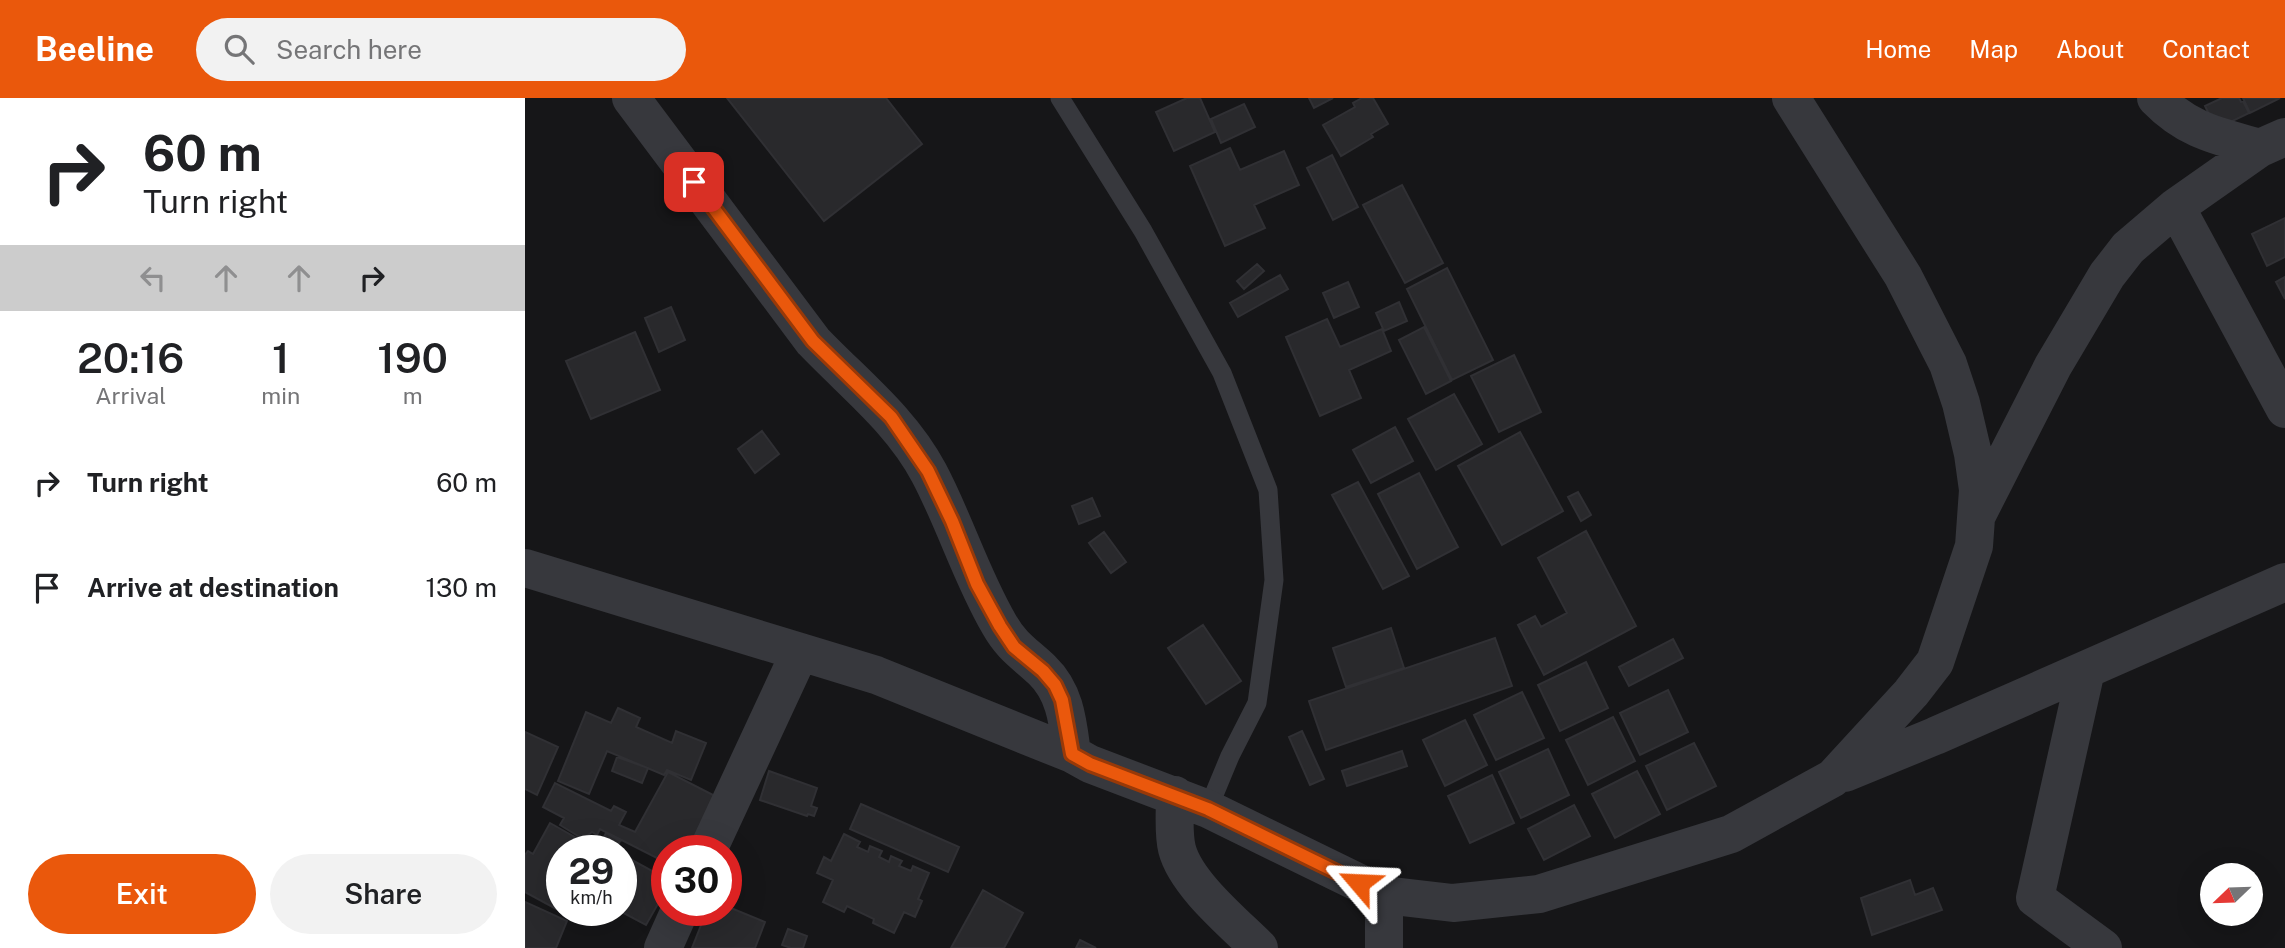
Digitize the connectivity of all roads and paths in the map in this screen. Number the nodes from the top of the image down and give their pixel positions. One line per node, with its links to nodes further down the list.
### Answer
1 (631, 98): 13 (street)
2 (1060, 98): 15 (lane)
3 (1791, 98): 8 (street)
4 (2156, 98): 5 (street)
5 (2273, 143): 6 (street)
6 (2176, 207): 7 (street); 8 (street)
7 (2285, 409)
8 (1975, 518): 14 (street)
9 (525, 568): 11 (street)
10 (2285, 582): 12 (street)
11 (800, 652): 13 (street); 16 (street)
12 (2086, 670): 14 (street); 22 (street)
13 (1072, 754): 15 (street)
14 (1833, 778): 17 (street)
15 (1191, 802): 17 (street); 20 (street)
16 (715, 835)
17 (1384, 895): 21 (street)
18 (673, 926): 19 (street)
19 (663, 948)
20 (1259, 948)
21 (1384, 948)
22 (2103, 948)

